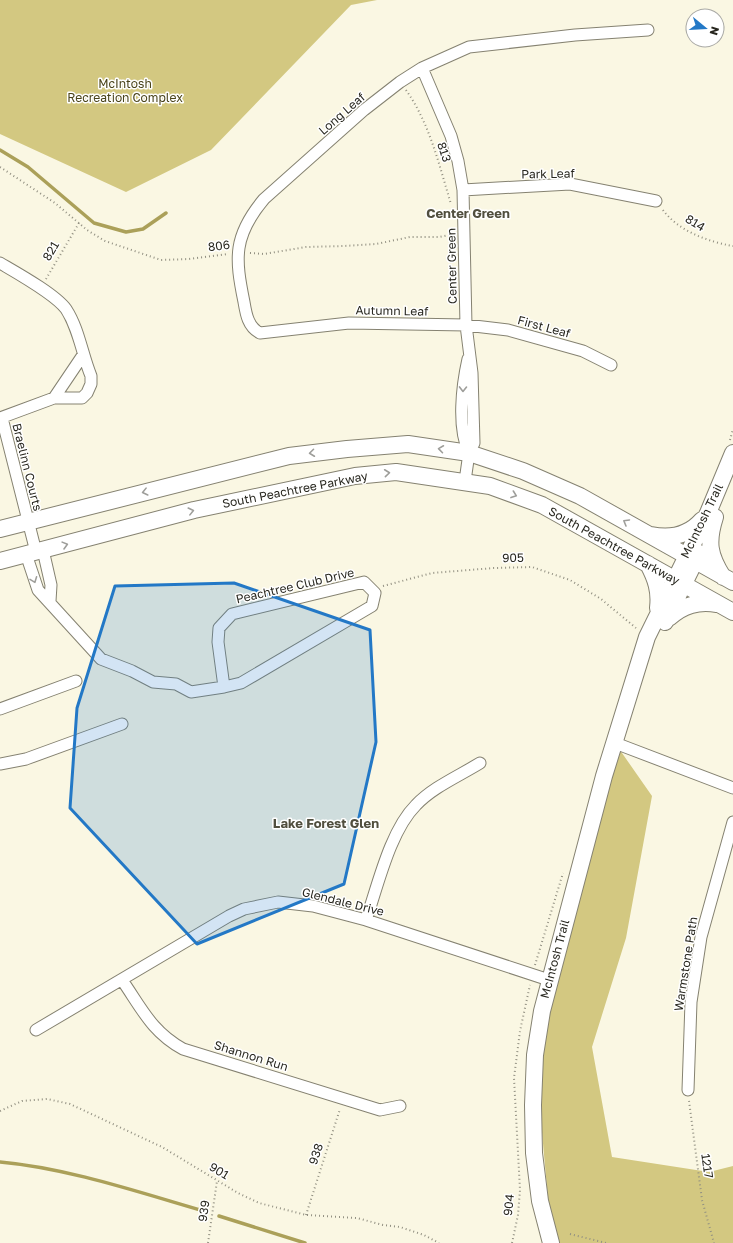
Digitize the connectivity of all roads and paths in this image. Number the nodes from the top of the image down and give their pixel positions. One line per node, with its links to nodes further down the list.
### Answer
1 (648, 30): 2 (street, Long Leaf)
2 (422, 68): 3 (street, Long Leaf); 5 (street, Center Green)
3 (400, 82): 7 (path, 813); 11 (street, Long Leaf)
4 (0, 168): 8 (path, 806)
5 (463, 190): 6 (street, Park Leaf); 9 (street, Center Green)
6 (656, 201): 10 (path, 814)
7 (453, 209)
8 (79, 223): 11 (path, 806); 13 (path, 821)
9 (465, 232): 11 (path, 806); 14 (street, Center Green)
10 (733, 246)
11 (238, 253): 15 (street, Long Leaf)
12 (0, 263): 13 (street, Braelinn Courts)
13 (40, 289): 16 (street, Braelinn Courts)
14 (466, 325): 15 (street, Autumn Leaf); 17 (street, First Leaf); 20 (street, Center Green)
15 (317, 327)
16 (83, 355): 18 (street); 18 (street, Braelinn Courts)
17 (611, 365)
18 (54, 398): 19 (street, Braelinn Courts)
19 (1, 418): 24 (street, Braelinn Courts)
20 (469, 453): 22 (street); 24 (main road, one-way to 24); 26 (main road, one-way to 20)
21 (733, 453): 23 (main road, McIntosh Trail)
22 (465, 481): 27 (main road, South Peachtree Parkway, one-way to 22); 30 (main road, South Peachtree Parkway, one-way to 30)
23 (711, 515): 26 (main road); 28 (main road, McIntosh Trail); 31 (main road)
24 (28, 522): 25 (main road); 27 (street, Braelinn Courts)
25 (0, 529)
26 (647, 534): 28 (main road)
27 (35, 552): 29 (main road, South Peachtree Parkway); 34 (street); 34 (street, Peachtree Club Drive, one-way to 34)
28 (690, 560): 31 (main road); 32 (main road, McIntosh Trail)
29 (0, 561)
30 (648, 564): 32 (main road, South Peachtree Parkway); 37 (main road)
31 (728, 580)
32 (679, 582): 35 (main road, South Peachtree Parkway); 37 (main road, McIntosh Trail)
33 (370, 587): 38 (path, 905); 40 (street, Peachtree Club Drive); 40 (street, Peachtree Club Drive)
34 (50, 602): 40 (street, Peachtree Club Drive)
35 (719, 604): 36 (main road, South Peachtree Parkway); 37 (main road)
36 (733, 612)
37 (661, 618): 43 (main road, McIntosh Trail)
38 (639, 630)
39 (76, 681): 41 (street)
40 (224, 687)
41 (0, 709)
42 (122, 724): 45 (street)
43 (615, 743): 46 (street); 50 (main road, McIntosh Trail)
44 (480, 763): 48 (street)
45 (0, 764)
46 (733, 788)
47 (733, 822): 52 (street, Warmstone Path)
48 (366, 920): 49 (street, Glendale Drive); 50 (street, Glendale Drive)
49 (122, 980): 51 (street, Glendale Drive); 53 (street, Shannon Run)
50 (549, 980): 63 (main road, McIntosh Trail)
51 (36, 1030)
52 (688, 1090): 65 (path, 1217)
53 (343, 1098): 54 (street, Shannon Run); 58 (path, 938)
54 (400, 1106)
55 (0, 1111): 57 (path, 901)
56 (519, 1168): 62 (path, 904)
57 (217, 1180): 58 (path, 901); 60 (path, 939)
58 (306, 1215): 61 (path, 901)
59 (570, 1234): 64 (path)
60 (208, 1243)
61 (439, 1243)
62 (512, 1243)
63 (551, 1243)
64 (606, 1243)
65 (714, 1243)

